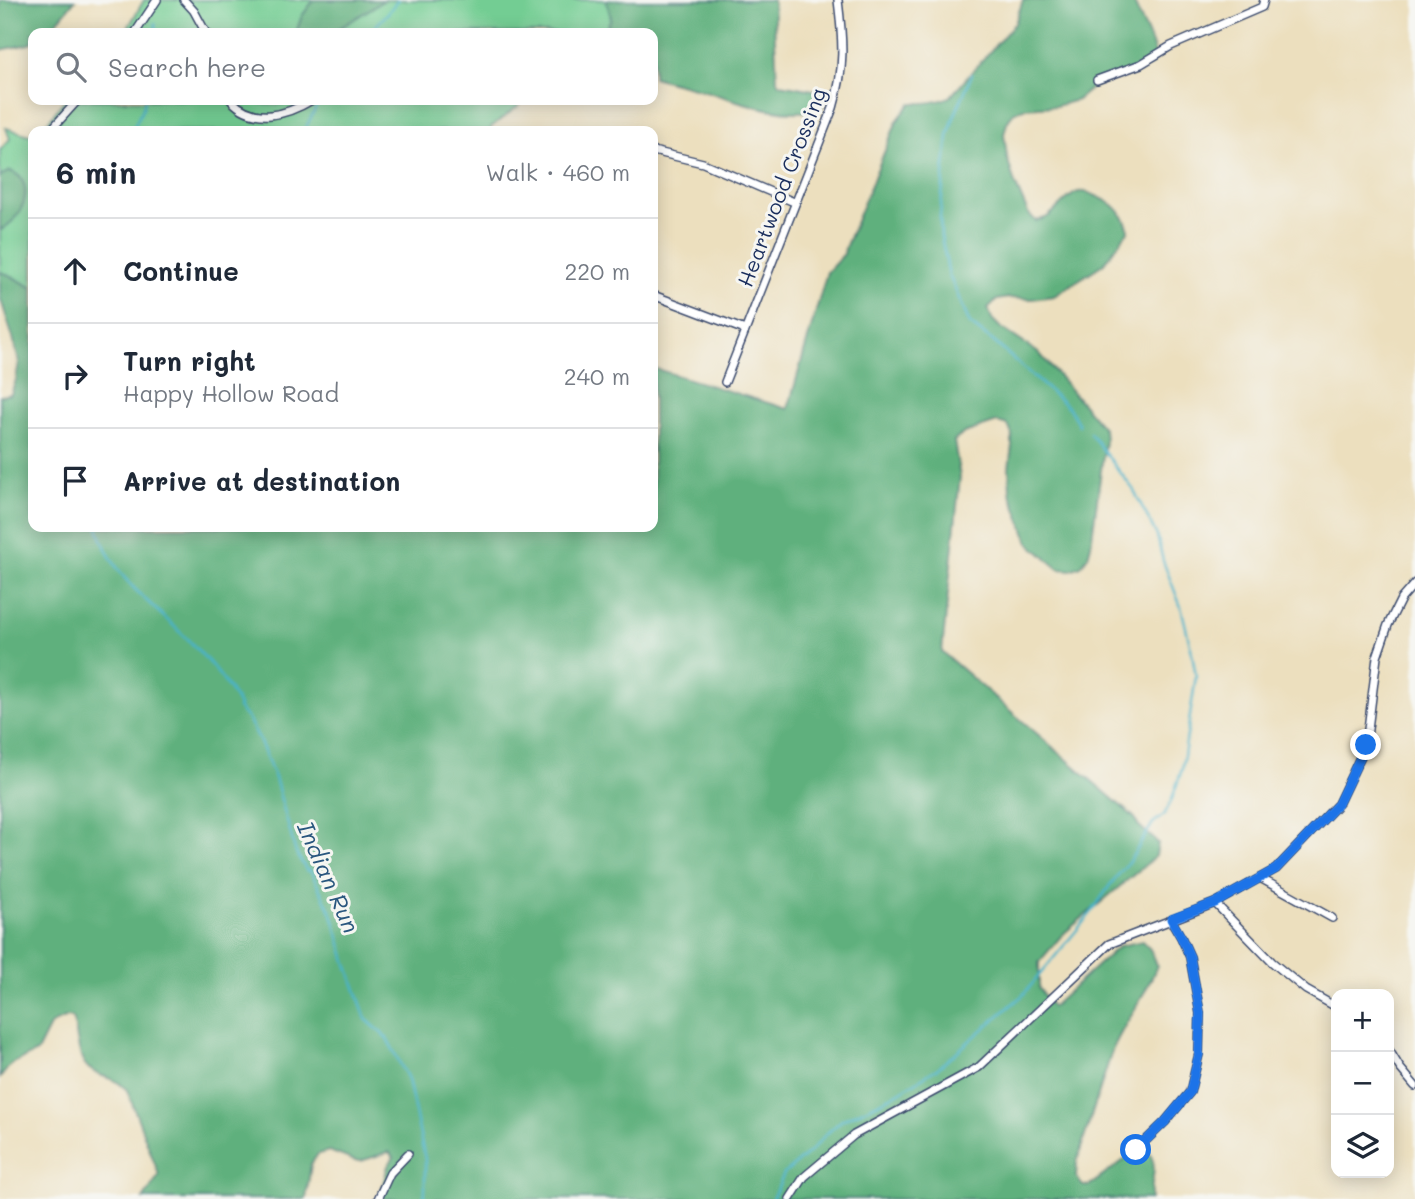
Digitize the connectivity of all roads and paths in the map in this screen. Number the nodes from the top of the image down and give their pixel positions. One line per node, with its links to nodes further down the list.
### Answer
1 (157, 0): 5 (street)
2 (184, 0): 6 (street)
3 (838, 0): 13 (street, Heartwood Crossing)
4 (1264, 0): 7 (street)
5 (138, 28)
6 (203, 28)
7 (1097, 80)
8 (73, 105): 11 (street)
9 (239, 105): 10 (street)
10 (303, 105)
11 (55, 126)
12 (658, 153): 13 (street)
13 (794, 202): 15 (street, Heartwood Crossing)
14 (658, 297): 15 (street)
15 (745, 330): 16 (street, Heartwood Crossing)
16 (725, 382)
17 (1415, 583): 18 (street)
18 (1260, 878): 19 (street); 20 (street)
19 (1215, 903): 21 (street); 22 (street)
20 (1332, 918)
21 (1171, 919): 25 (street); 28 (street)
22 (1331, 1004)
23 (1390, 1052): 24 (street)
24 (1415, 1086)
25 (1136, 1150)
26 (408, 1154): 27 (street)
27 (378, 1199)
28 (790, 1199)

